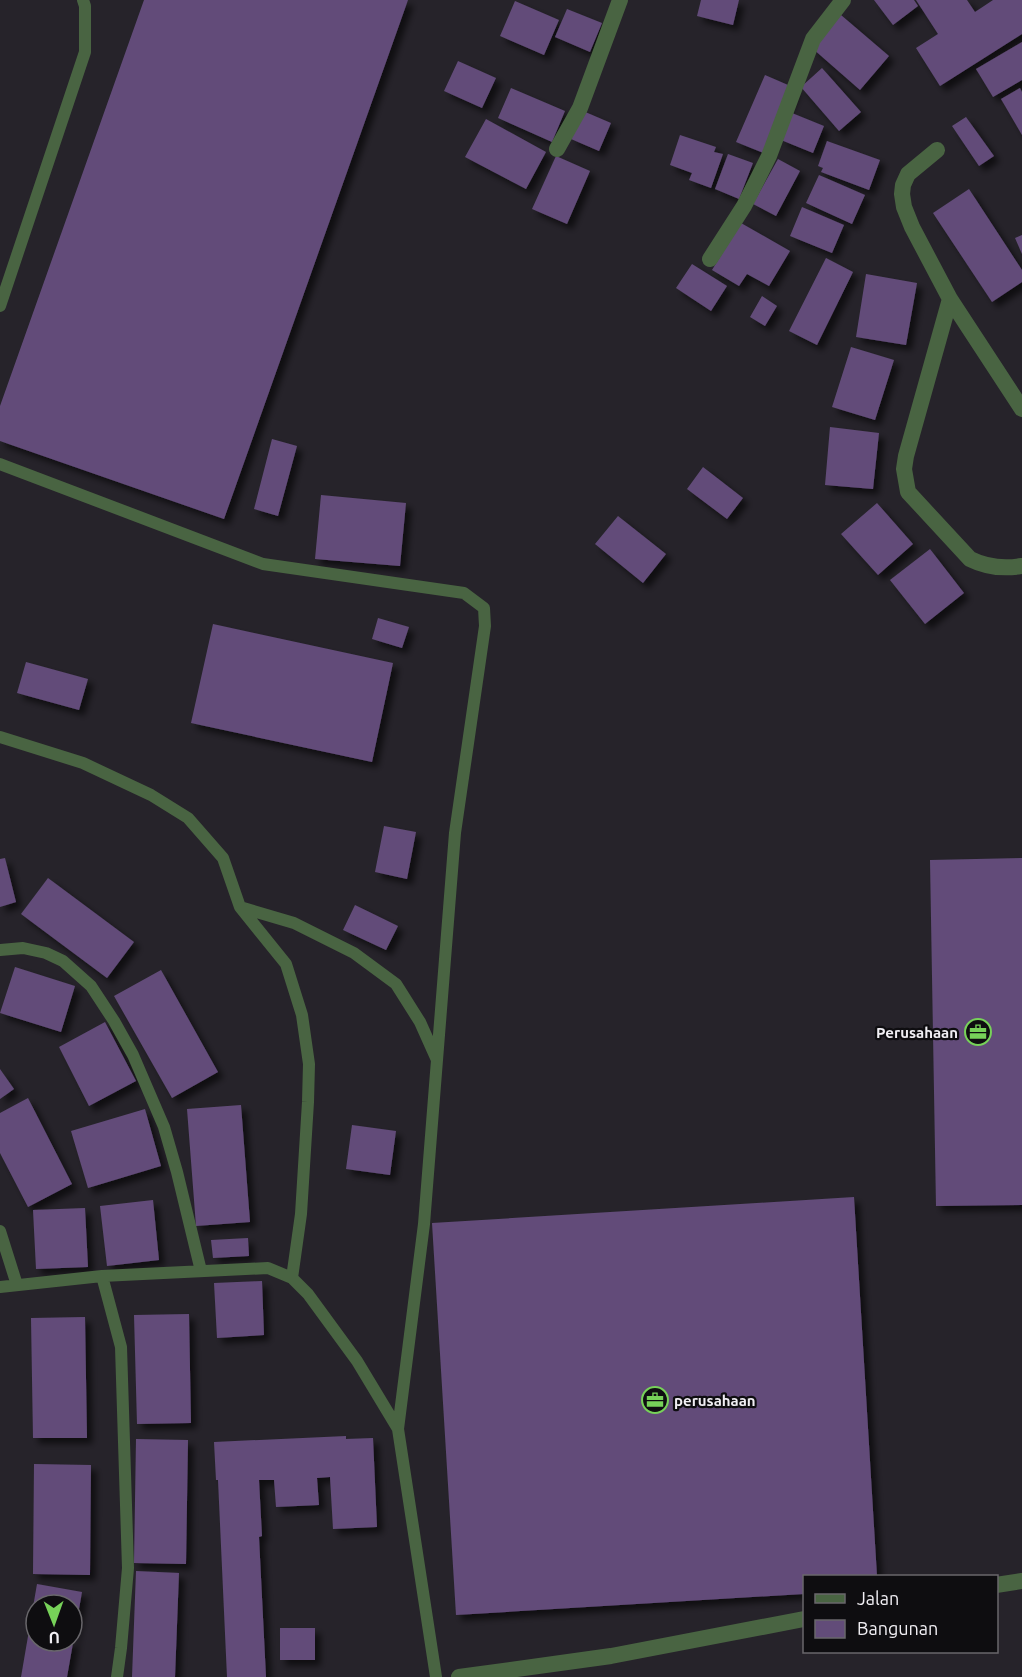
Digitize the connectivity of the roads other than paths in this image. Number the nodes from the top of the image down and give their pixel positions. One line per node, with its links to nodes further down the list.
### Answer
1 (83, 0): 8 (lane)
2 (620, 0): 4 (street)
3 (843, 0): 6 (street)
4 (557, 149)
5 (937, 150): 7 (street)
6 (710, 259)
7 (950, 299): 9 (street); 11 (street)
8 (0, 306)
9 (1022, 409)
10 (0, 464): 15 (lane)
11 (1022, 566)
12 (0, 737): 13 (lane)
13 (240, 907): 15 (lane); 19 (lane)
14 (0, 950): 17 (lane)
15 (437, 1061): 22 (lane)
16 (0, 1231): 20 (lane)
17 (201, 1271): 18 (lane); 19 (lane)
18 (102, 1276): 20 (lane); 26 (lane)
19 (291, 1278): 22 (lane)
20 (17, 1285): 21 (lane)
21 (0, 1287)
22 (398, 1429): 27 (lane)
23 (1022, 1581): 24 (street)
24 (998, 1585)
25 (803, 1619): 28 (street)
26 (117, 1677)
27 (436, 1677)
28 (459, 1677)

